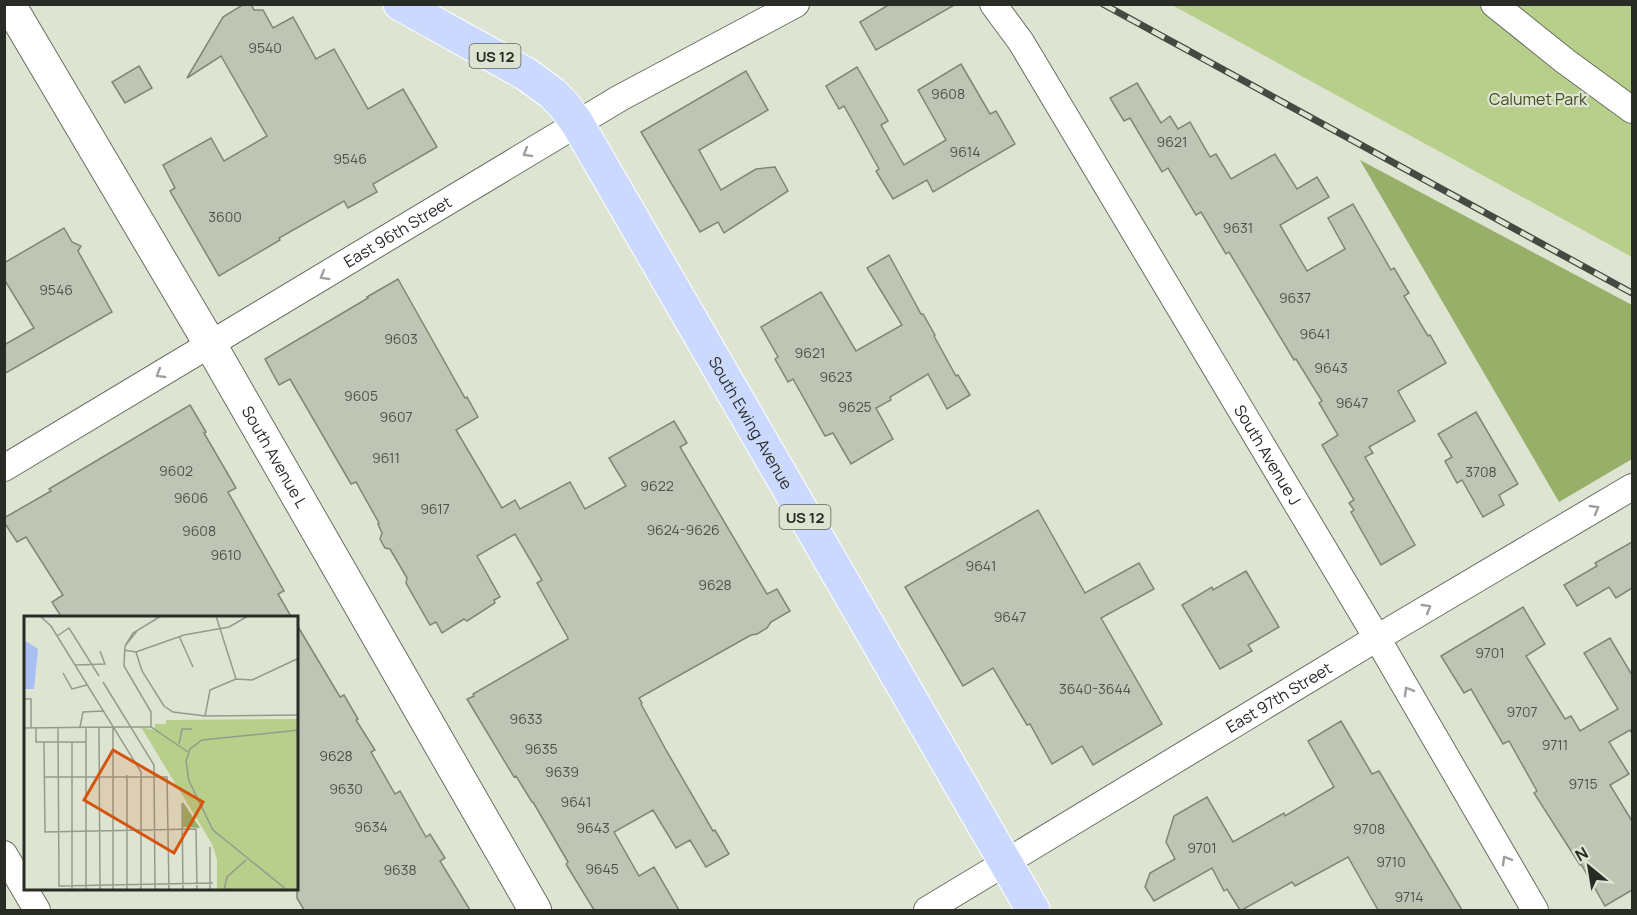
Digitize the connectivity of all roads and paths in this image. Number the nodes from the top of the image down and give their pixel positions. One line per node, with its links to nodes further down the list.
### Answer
1 (9, 4): 8 (street, South Avenue L)
2 (400, 4): 7 (main road, South Ewing Avenue / US 12)
3 (796, 4): 7 (street, East 96th Street)
4 (993, 4): 11 (street, South Avenue J)
5 (1494, 4): 6 (street)
6 (1632, 110)
7 (577, 123): 8 (street, East 96th Street, one-way to 8); 13 (main road, South Ewing Avenue / US 12)
8 (210, 344): 9 (street, East 96th Street, one-way to 9); 17 (street, South Avenue L)
9 (4, 468)
10 (1632, 487): 11 (street, East 97th Street, one-way to 10)
11 (1377, 638): 13 (street, East 97th Street); 20 (street, South Avenue J, one-way to 11)
12 (4, 855): 14 (street)
13 (1006, 863): 18 (street, East 97th Street); 19 (main road, South Ewing Avenue / US 12)
14 (24, 888)
15 (26, 891): 16 (street)
16 (37, 910)
17 (536, 910)
18 (927, 910)
19 (1033, 910)
20 (1535, 910)

